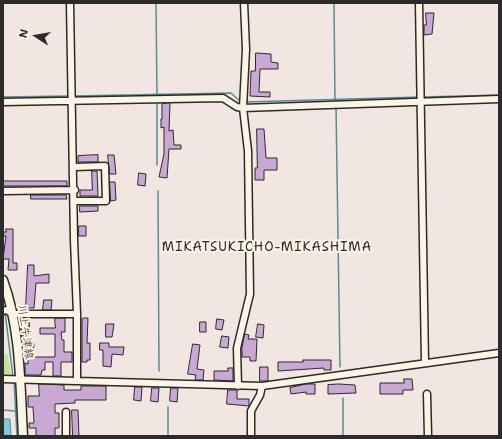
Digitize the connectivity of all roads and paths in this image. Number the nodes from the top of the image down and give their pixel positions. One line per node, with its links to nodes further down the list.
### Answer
1 (70, 3): 6 (street)
2 (244, 3): 8 (street)
3 (419, 3): 4 (street)
4 (420, 98): 5 (street); 8 (street); 17 (street)
5 (499, 99)
6 (73, 101): 7 (street); 8 (street); 9 (street)
7 (3, 102)
8 (243, 108): 21 (street)
9 (74, 167): 10 (street); 12 (street)
10 (74, 190): 11 (street); 12 (street)
11 (3, 191)
12 (74, 201): 15 (street)
13 (3, 280): 14 (main road, 川上牛津線)
14 (7, 312): 15 (street); 19 (main road, 川上牛津線)
15 (78, 314): 20 (street)
16 (499, 353): 17 (street)
17 (425, 363): 22 (street)
18 (3, 379): 19 (street)
19 (15, 379): 20 (street); 25 (main road, 川上牛津線)
20 (77, 380): 21 (street)
21 (238, 386): 22 (street)
22 (262, 386): 27 (street)
23 (427, 394): 28 (street)
24 (66, 412): 26 (street)
25 (23, 436)
26 (66, 436)
27 (251, 436)
28 (428, 436)

